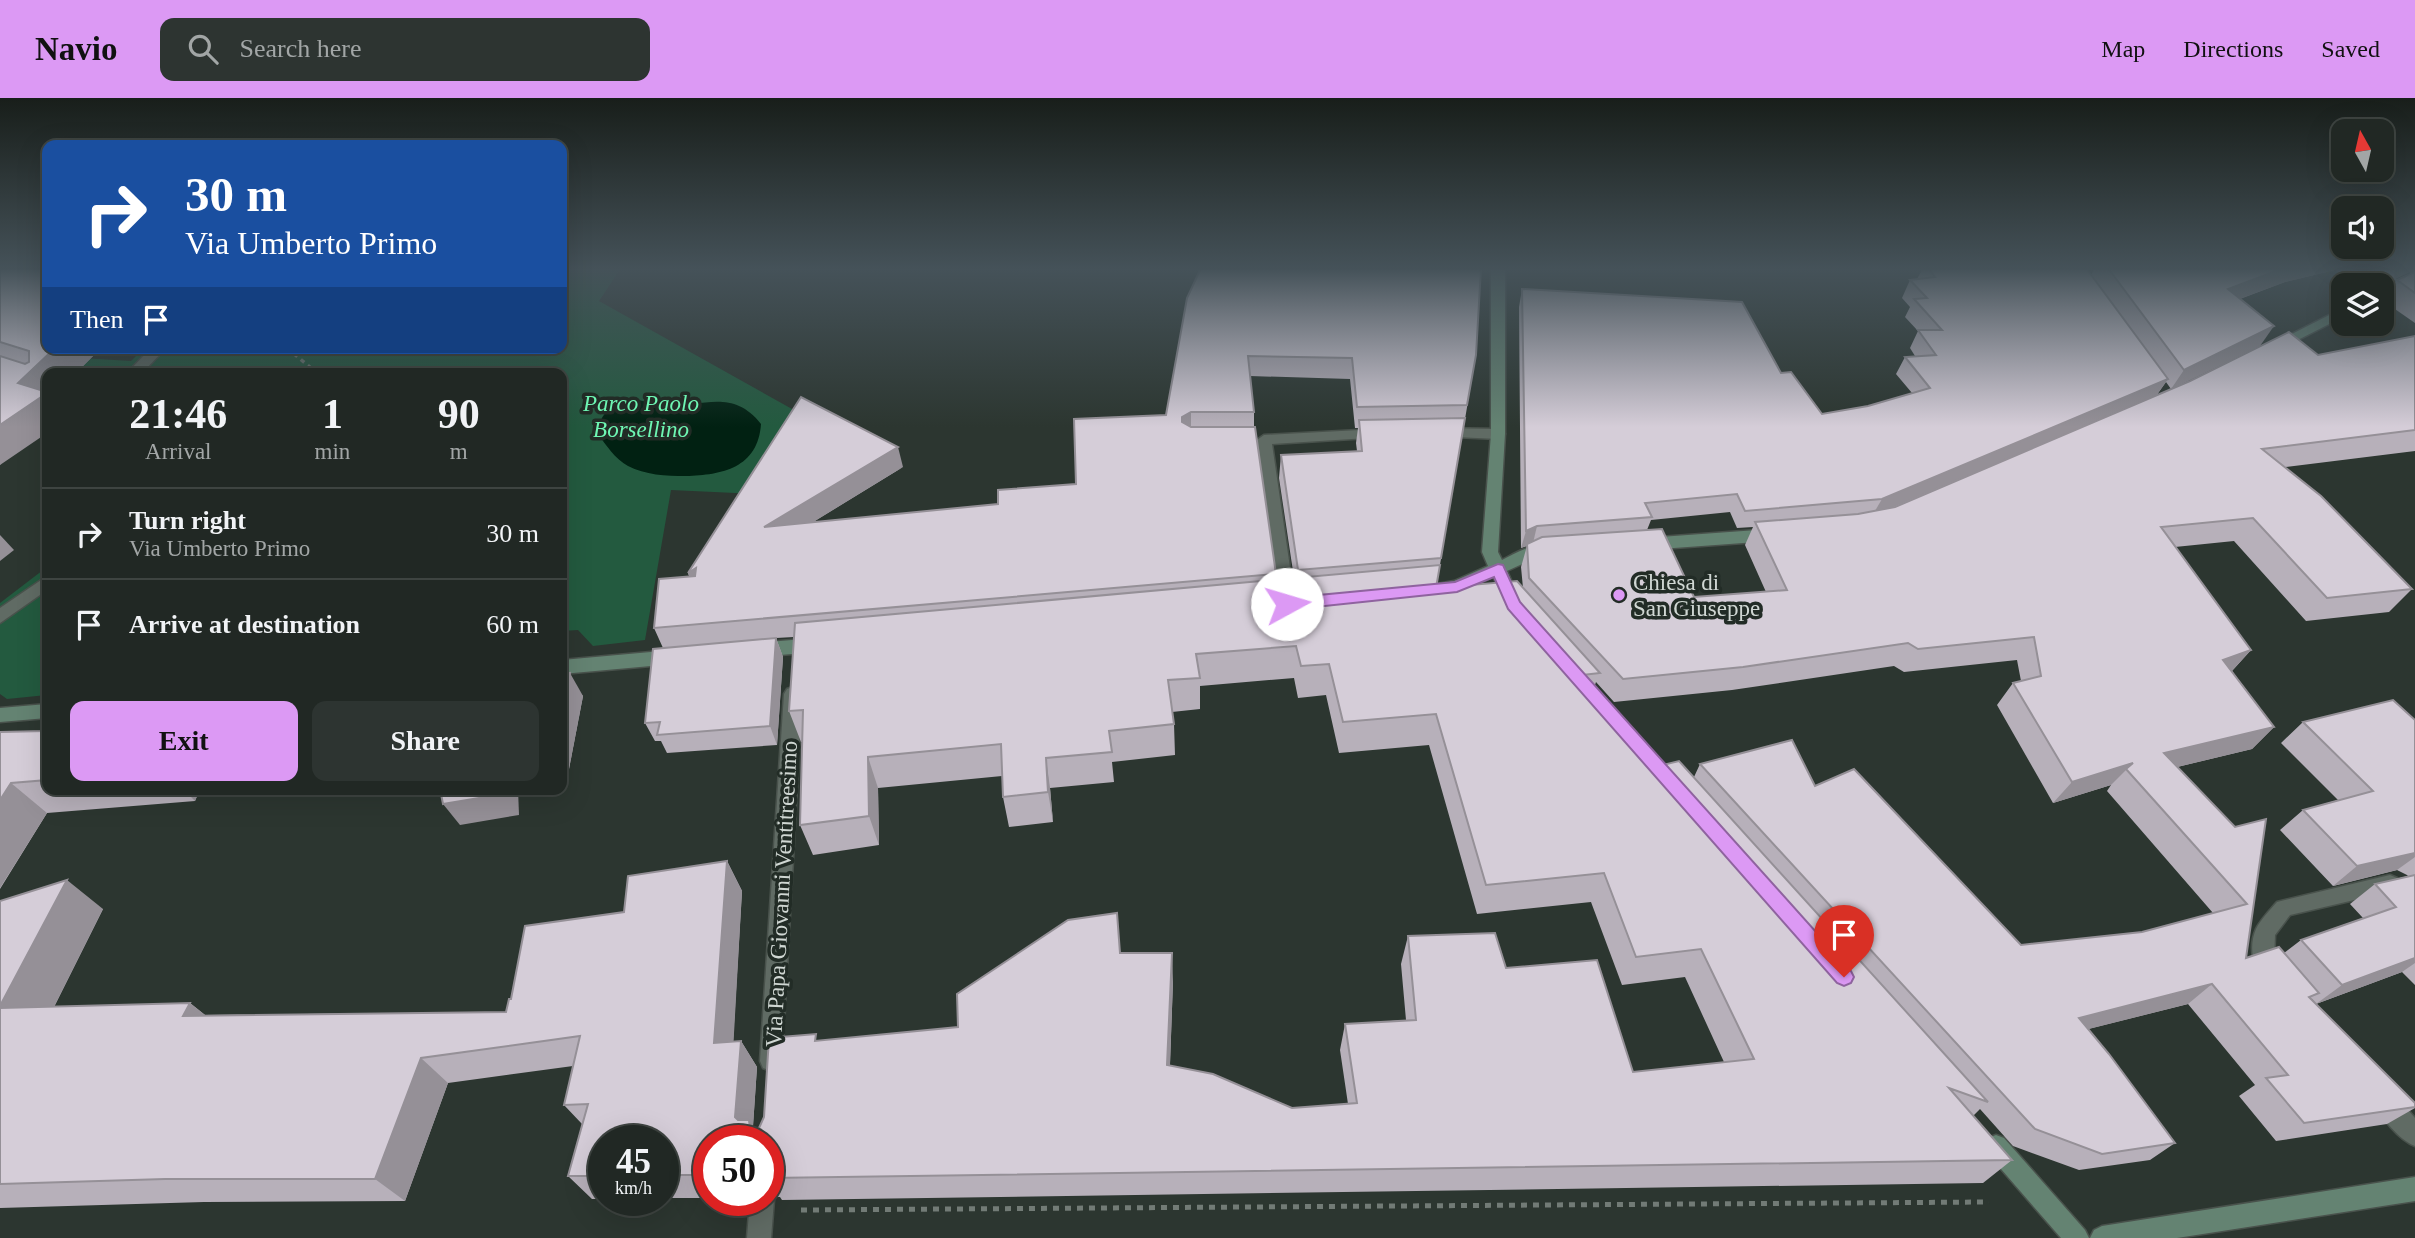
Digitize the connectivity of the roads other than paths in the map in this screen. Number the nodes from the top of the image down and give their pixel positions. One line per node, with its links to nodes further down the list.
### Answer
1 (1498, 321): 8 (main road)
2 (2324, 321): 4 (main road)
3 (153, 354): 5 (street)
4 (2256, 355)
5 (139, 368)
6 (1419, 432): 8 (street)
7 (1393, 434): 16 (street)
8 (1498, 434): 12 (main road)
9 (1791, 533): 10 (main road)
10 (1628, 545)
11 (1560, 550): 12 (main road)
12 (1498, 569): 14 (main road); 15 (main road)
13 (42, 586): 17 (street)
14 (1418, 591)
15 (1508, 593)
16 (1287, 604)
17 (0, 617)
18 (829, 644): 19 (main road)
19 (796, 647): 20 (main road); 28 (street, Via Papa Giovanni Ventitreesimo)
20 (740, 652)
21 (685, 656): 22 (main road)
22 (567, 667)
23 (42, 711): 24 (main road)
24 (0, 715)
25 (2398, 882): 26 (street)
26 (2282, 983)
27 (2371, 1084): 30 (street)
28 (769, 1087)
29 (1980, 1129): 34 (main road)
30 (2415, 1135)
31 (2415, 1189): 35 (main road)
32 (761, 1216): 33 (street)
33 (759, 1238)
34 (2077, 1238)
35 (2102, 1238)

